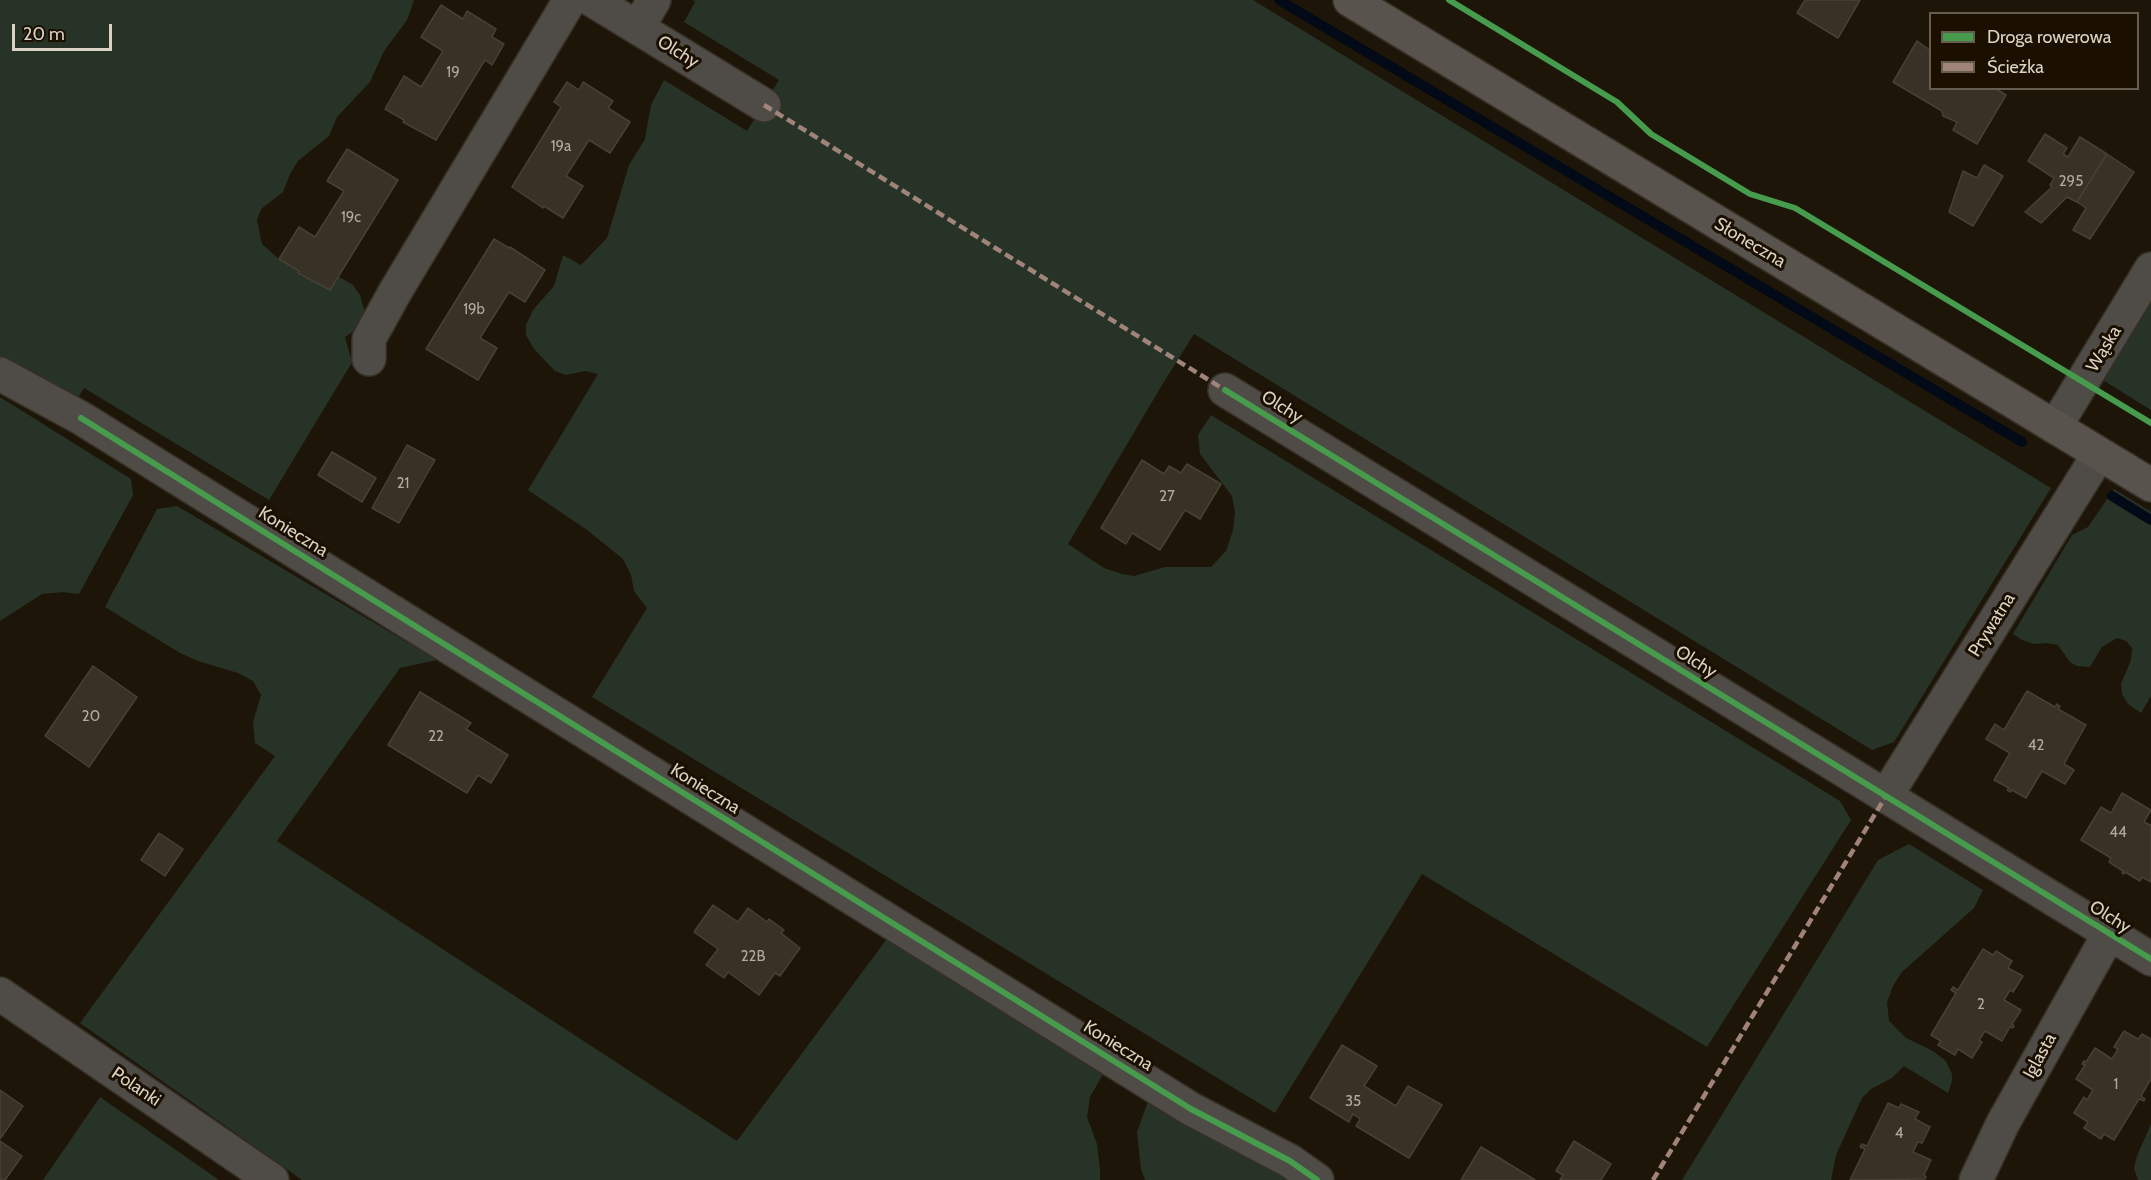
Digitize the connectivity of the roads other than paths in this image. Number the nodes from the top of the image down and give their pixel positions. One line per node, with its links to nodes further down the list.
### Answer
1 (570, 0): 7 (street)
2 (592, 0): 4 (street, Olchy)
3 (1350, 0): 10 (main road, Słoneczna)
4 (646, 14): 5 (street, Olchy)
5 (764, 105)
6 (2151, 269): 10 (street, Wąska)
7 (369, 359)
8 (0, 374): 18 (street, Konieczna)
9 (1225, 390): 13 (street, Olchy)
10 (2055, 427): 11 (main road, Słoneczna)
11 (2098, 454): 12 (main road, Słoneczna); 13 (street, Prywatna)
12 (2151, 485)
13 (1886, 796): 14 (street, Olchy)
14 (2109, 934): 15 (street, Olchy); 19 (street, Iglasta)
15 (2151, 959)
16 (0, 994): 17 (street, Polanki)
17 (272, 1180)
18 (1317, 1180)
19 (1976, 1180)

